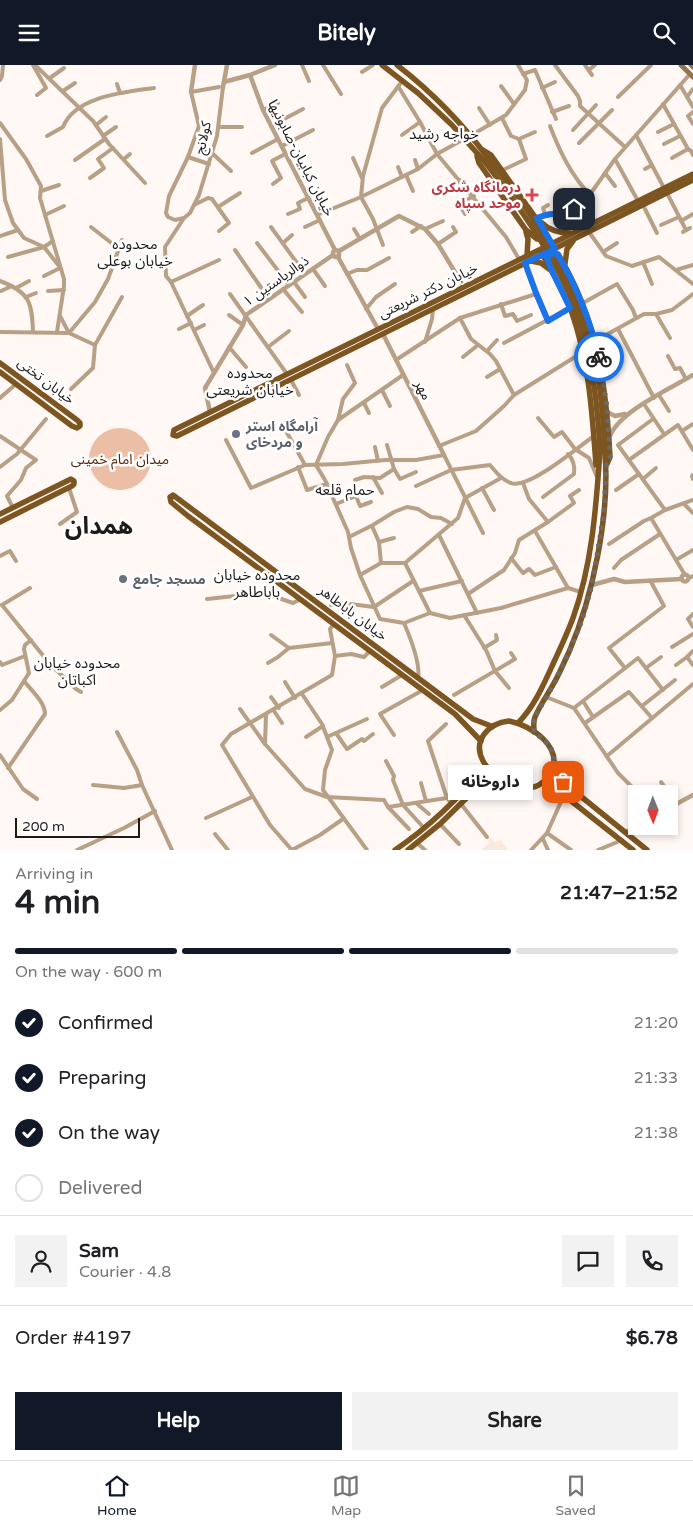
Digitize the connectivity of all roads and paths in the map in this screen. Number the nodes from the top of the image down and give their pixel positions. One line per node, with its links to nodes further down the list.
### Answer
1 (34, 65): 25 (street); 43 (street)
2 (195, 65): 40 (street)
3 (227, 65): 32 (street, کولانج)
4 (275, 65): 17 (street)
5 (302, 65): 27 (street)
6 (323, 65): 42 (street)
7 (373, 65): 20 (street)
8 (382, 65): 28 (main road)
9 (397, 65): 84 (main road)
10 (518, 65): 21 (street)
11 (555, 65): 59 (street)
12 (585, 65): 19 (street)
13 (595, 65): 19 (street)
14 (651, 65): 44 (street)
15 (681, 65): 24 (main road)
16 (5, 66): 26 (street)
17 (268, 67): 22 (street)
18 (64, 68): 25 (street)
19 (589, 70): 23 (street)
20 (362, 73)
21 (524, 74): 37 (street); 47 (street)
22 (250, 75): 32 (street); 55 (street, خیابان کبابیان-صابونیها)
23 (592, 75)
24 (692, 75): 33 (street)
25 (50, 78): 39 (street)
26 (0, 80)
27 (309, 81)
28 (402, 81): 34 (street); 87 (main road)
29 (555, 82): 37 (street)
30 (75, 83): 39 (street)
31 (117, 84): 41 (street)
32 (222, 85): 40 (street); 73 (street, کولانج)
33 (680, 85): 45 (street); 48 (street)
34 (398, 86): 63 (street); 125 (street)
35 (501, 86): 47 (street)
36 (154, 88): 41 (street)
37 (542, 88): 57 (street)
38 (693, 89): 45 (street)
39 (63, 91): 52 (street)
40 (192, 92): 103 (street)
41 (120, 93): 52 (street)
42 (341, 94)
43 (37, 95)
44 (618, 97)
45 (687, 97): 51 (street)
46 (278, 103): 55 (street)
47 (514, 104): 61 (street)
48 (663, 104): 66 (street); 80 (street)
49 (596, 105): 59 (street)
50 (569, 106): 57 (street)
51 (693, 107)
52 (80, 108): 68 (street); 81 (street)
53 (479, 108): 69 (street)
54 (303, 109): 70 (street)
55 (263, 110): 70 (street, خیابان کبابیان-صابونیها)
56 (612, 110): 65 (street)
57 (552, 111): 62 (street)
58 (693, 112): 67 (street)
59 (588, 115): 65 (street); 76 (street)
60 (106, 117): 68 (street)
61 (502, 119): 69 (street); 88 (street)
62 (556, 119)
63 (420, 122): 79 (street); 98 (street)
64 (0, 123): 134 (street)
65 (598, 123): 89 (street); 92 (street)
66 (674, 124): 78 (street); 82 (street)
67 (693, 124)
68 (96, 125): 83 (street)
69 (490, 125): 84 (street)
70 (271, 126): 86 (street, خیابان کبابیان-صابونیها)
71 (550, 126): 138 (street)
72 (116, 127): 83 (street)
73 (219, 127): 74 (street); 96 (street, کولانج)
74 (242, 127)
75 (313, 130): 91 (street)
76 (573, 130)
77 (535, 131): 88 (street)
78 (658, 132)
79 (402, 135)
80 (636, 135): 92 (street); 113 (street)
81 (48, 136)
82 (680, 136): 90 (street); 95 (street)
83 (104, 137): 93 (street); 108 (street)
84 (470, 137): 94 (main road)
85 (0, 139): 123 (street)
86 (278, 139): 91 (street, خیابان کبابیان-صابونیها); 97 (street)
87 (464, 139): 98 (street); 101 (main road)
88 (519, 139): 118 (street)
89 (579, 143)
90 (664, 145)
91 (282, 146): 100 (street, خیابان کبابیان-صابونیها)
92 (625, 147): 107 (street)
93 (113, 148): 106 (street); 124 (street)
94 (481, 149): 110 (main road); 118 (main road)
95 (688, 149): 102 (street); 105 (street)
96 (212, 153): 112 (street, کولانج); 119 (street)
97 (252, 153)
98 (437, 153): 111 (street); 126 (street)
99 (130, 154): 106 (street)
100 (285, 154): 129 (street); 141 (street, خیابان کبابیان-صابونیها)
101 (477, 155): 110 (main road); 168 (main road)
102 (693, 155)
103 (188, 157): 112 (street); 153 (street)
104 (354, 157): 125 (street)
105 (672, 158)
106 (124, 159): 128 (street)
107 (615, 159): 120 (street); 143 (street)
108 (75, 160)
109 (415, 160): 115 (street)
110 (486, 160): 320 (main road, bridge)
111 (427, 163): 115 (street); 116 (street)
112 (209, 164): 144 (street, کولانج)
113 (652, 165): 117 (street); 136 (street)
114 (398, 167): 122 (street)
115 (418, 169): 122 (street)
116 (430, 169)
117 (644, 169)
118 (503, 170): 155 (main road)
119 (231, 171)
120 (605, 173): 131 (street); 138 (street)
121 (693, 173): 136 (main road, خیابان دکتر شریعتی)
122 (404, 176): 135 (street); 140 (street)
123 (2, 177): 133 (street)
124 (90, 178)
125 (363, 180): 140 (street)
126 (460, 180): 132 (street); 139 (street)
127 (693, 180): 136 (main road, خیابان دکتر شریعتی)
128 (145, 183)
129 (273, 184)
130 (59, 185): 134 (street)
131 (616, 186)
132 (453, 187)
133 (2, 190): 167 (street)
134 (40, 191): 151 (street)
135 (413, 191)
136 (666, 191): 143 (main road, خیابان دکتر شریعتی); 156 (street)
137 (240, 193): 147 (street)
138 (590, 195): 142 (street)
139 (474, 196): 149 (street); 194 (street)
140 (361, 197): 154 (street); 166 (street)
141 (308, 198): 148 (street); 154 (street, خیابان کبابیان-صابونیها)
142 (584, 203): 152 (street); 158 (street)
143 (640, 203): 158 (main road, خیابان دکتر شریعتی); 172 (main road, خیابان دکتر شریعتی); 173 (street)
144 (194, 205): 147 (street); 153 (street, کولانج)
145 (548, 205): 152 (street)
146 (64, 206): 151 (street)
147 (218, 207): 170 (street)
148 (288, 214)
149 (464, 214)
150 (693, 214): 156 (street)
151 (45, 215): 179 (street)
152 (546, 215): 155 (street)
153 (184, 218): 210 (street)
154 (318, 218): 162 (street); 191 (street, خیابان کبابیان-صابونیها)
155 (537, 218): 168 (main road); 176 (main road); 185 (main road)
156 (680, 219): 159 (street); 169 (street)
157 (443, 221): 163 (street)
158 (594, 222): 176 (main road, خیابان دکتر شریعتی)
159 (660, 225)
160 (92, 227): 187 (street)
161 (271, 227): 181 (street)
162 (305, 227)
163 (423, 227): 166 (street, ذوالریاستین ۱); 171 (street); 183 (street)
164 (453, 227): 183 (street)
165 (354, 229): 177 (street)
166 (376, 229): 177 (street, ذوالریاستین ۱); 184 (street)
167 (18, 230): 175 (street); 186 (street)
168 (526, 230): 196 (main road)
169 (686, 230)
170 (219, 231)
171 (412, 232)
172 (589, 232): 176 (main road, خیابان دکتر شریعتی); 190 (street)
173 (657, 233)
174 (292, 235): 181 (street)
175 (0, 236)
176 (573, 236): 185 (main road, خیابان دکتر شریعتی); 199 (main road)
177 (360, 239): 191 (street, ذوالریاستین ۱)
178 (122, 240): 187 (street)
179 (53, 241): 186 (street); 200 (street)
180 (258, 243): 214 (street)
181 (283, 243): 204 (street)
182 (617, 243): 190 (street)
183 (438, 244): 217 (street)
184 (383, 245)
185 (553, 246): 189 (main road, خیابان دکتر شریعتی)
186 (44, 247): 192 (street); 200 (street)
187 (119, 249): 257 (street)
188 (235, 250): 229 (street)
189 (541, 252): 196 (main road, خیابان دکتر شریعتی); 202 (main road)
190 (603, 252): 197 (street)
191 (336, 253): 201 (street, ذوالریاستین ۱); 205 (street, خیابان کبابیان-صابونیها)
192 (8, 257)
193 (389, 258): 205 (street)
194 (519, 259): 196 (main road, خیابان دکتر شریعتی); 217 (main road, خیابان دکتر شریعتی)
195 (219, 260): 210 (street)
196 (528, 260): 202 (main road); 223 (street); 235 (main road, خیابان دکتر شریعتی)
197 (643, 262): 203 (street); 212 (street)
198 (693, 265): 203 (street)
199 (565, 266): 202 (main road); 230 (main road)
200 (60, 268): 206 (street); 219 (street)
201 (313, 269): 204 (street, ذوالریاستین ۱); 216 (street)
202 (551, 270): 233 (main road)
203 (676, 270): 213 (street)
204 (306, 274): 209 (street, ذوالریاستین ۱)
205 (347, 274): 234 (street, خیابان کبابیان-صابونیها)
206 (44, 276)
207 (0, 281): 215 (street)
208 (29, 281): 215 (street)
209 (294, 281): 214 (street, ذوالریاستین ۱); 228 (street)
210 (171, 282): 241 (street)
211 (395, 284): 234 (street)
212 (652, 284)
213 (693, 284)
214 (289, 285): 218 (street, ذوالریاستین ۱)
215 (14, 287): 220 (street); 226 (street)
216 (325, 287)
217 (464, 287): 256 (main road, خیابان دکتر شریعتی)
218 (284, 289): 229 (street, ذوالریاستین ۱); 236 (street)
219 (64, 290): 221 (street); 242 (street)
220 (1, 291)
221 (48, 291)
222 (36, 293): 226 (street)
223 (536, 293): 231 (street); 245 (street)
224 (230, 294): 239 (street)
225 (693, 294): 237 (street)
226 (26, 297): 254 (street)
227 (122, 297): 263 (street)
228 (305, 297)
229 (269, 299): 239 (street, ذوالریاستین ۱)
230 (583, 303): 244 (street); 260 (main road)
231 (501, 304): 240 (street); 243 (street)
232 (203, 305): 241 (street)
233 (570, 308): 245 (street); 268 (main road)
234 (366, 309): 256 (street, خیابان کبابیان-صابونیها)
235 (432, 309): 256 (main road, خیابان دکتر شریعتی); 261 (street)
236 (302, 312)
237 (656, 314): 244 (street); 258 (street)
238 (228, 315): 248 (street)
239 (246, 315): 248 (street, ذوالریاستین ۱); 266 (street)
240 (531, 315)
241 (187, 316): 246 (street)
242 (60, 317): 255 (street); 257 (street)
243 (460, 318): 261 (street); 264 (street)
244 (636, 318): 250 (street)
245 (548, 321): 262 (street)
246 (191, 323): 249 (street); 251 (street)
247 (204, 325): 251 (street)
248 (243, 325): 265 (street, ذوالریاستین ۱)
249 (179, 329)
250 (618, 329): 260 (street); 291 (street)
251 (194, 330): 277 (street)
252 (289, 331): 266 (street)
253 (0, 332): 254 (street)
254 (33, 332): 255 (street)
255 (57, 332): 257 (street)
256 (380, 332): 271 (street, مهر); 280 (main road, خیابان دکتر شریعتی)
257 (69, 333): 263 (street)
258 (670, 338)
259 (497, 340): 267 (street)
260 (595, 341): 298 (main road)
261 (425, 342): 271 (street)
262 (504, 343)
263 (95, 345): 285 (street)
264 (478, 345): 267 (street); 270 (street)
265 (230, 347): 274 (street); 277 (street, ذوالریاستین ۱)
266 (268, 347): 280 (street)
267 (487, 351): 275 (street)
268 (583, 352): 288 (street); 309 (main road)
269 (668, 356): 283 (street)
270 (463, 357)
271 (396, 360): 278 (street, مهر)
272 (0, 363): 282 (main road, خیابان تختی)
273 (347, 365): 303 (street)
274 (246, 367)
275 (500, 369): 281 (street); 288 (street)
276 (0, 372): 284 (main road, خیابان تختی)
277 (214, 373): 297 (street, ذوالریاستین ۱)
278 (403, 375): 286 (street); 315 (street, مهر)
279 (693, 375): 283 (street)
280 (289, 377): 287 (street); 295 (main road, خیابان دکتر شریعتی)
281 (487, 377)
282 (21, 378): 284 (main road); 284 (main road, خیابان تختی)
283 (686, 379): 289 (street)
284 (16, 384): 290 (street)
285 (72, 389)
286 (382, 390): 292 (street); 294 (street)
287 (299, 395)
288 (514, 395): 315 (street)
289 (660, 395): 291 (street); 296 (street)
290 (0, 398)
291 (654, 398): 293 (street)
292 (364, 403): 300 (street); 303 (street)
293 (644, 404): 299 (street); 304 (street)
294 (390, 406)
295 (221, 411): 297 (main road, خیابان دکتر شریعتی); 297 (main road, خیابان دکتر شریعتی)
296 (669, 411)
297 (210, 412)
298 (607, 412): 299 (street); 310 (main road)
299 (631, 412): 310 (street)
300 (369, 413)
301 (538, 418): 317 (street)
302 (46, 419): 318 (street)
303 (338, 419): 327 (street)
304 (653, 419): 308 (street); 324 (street)
305 (693, 424): 307 (street)
306 (286, 431): 326 (street)
307 (682, 431): 308 (street); 319 (street)
308 (664, 434): 324 (street)
309 (594, 436): 317 (street); 338 (main road)
310 (609, 437): 328 (main road)
311 (2, 438): 313 (street); 318 (street)
312 (226, 440): 330 (street)
313 (0, 443)
314 (387, 445): 323 (street)
315 (439, 446): 322 (street, مهر)
316 (375, 447): 325 (street)
317 (575, 449): 321 (street); 338 (street)
318 (21, 450): 329 (street); 358 (street)
319 (693, 451)
320 (602, 453): 328 (main road); 349 (main road)
321 (568, 454): 343 (street); 352 (street)
322 (444, 455): 323 (street); 333 (street)
323 (390, 460): 325 (street); 332 (street)
324 (629, 460): 335 (street)
325 (378, 461): 327 (street)
326 (306, 465): 327 (street); 330 (street)
327 (316, 465): 344 (street)
328 (606, 466): 391 (main road)
329 (0, 467)
330 (298, 467): 344 (street)
331 (656, 468): 341 (street)
332 (394, 469): 334 (street); 337 (street)
333 (451, 470): 339 (street); 345 (street); 353 (street)
334 (416, 472)
335 (639, 473): 341 (street); 350 (street)
336 (693, 475): 342 (street)
337 (373, 477): 340 (street); 351 (street)
338 (597, 477): 349 (main road)
339 (501, 478): 343 (street); 347 (street)
340 (355, 479)
341 (643, 479): 360 (street)
342 (693, 479)
343 (523, 483): 365 (street)
344 (327, 484): 356 (street)
345 (416, 486)
346 (70, 487): 358 (main road); 364 (main road); 367 (street)
347 (482, 489): 353 (street); 359 (street)
348 (579, 490): 365 (street)
349 (598, 490): 395 (main road)
350 (616, 490)
351 (382, 493)
352 (543, 497)
353 (465, 498): 366 (street); 370 (street)
354 (693, 500): 357 (street)
355 (371, 502): 356 (street)
356 (336, 504): 373 (street)
357 (684, 504): 360 (street); 361 (street)
358 (13, 508): 362 (main road)
359 (494, 510)
360 (665, 511): 363 (street)
361 (693, 513)
362 (0, 514)
363 (651, 518): 372 (street); 376 (street)
364 (0, 522)
365 (548, 522): 369 (street)
366 (452, 524): 368 (street); 371 (street)
367 (60, 525)
368 (372, 526): 373 (street); 375 (street)
369 (535, 531): 379 (street); 384 (street)
370 (483, 533)
371 (439, 535): 383 (street); 389 (street)
372 (660, 535): 380 (street); 385 (street)
373 (349, 537): 386 (street)
374 (394, 538): 375 (street)
375 (379, 542): 382 (street)
376 (609, 544)
377 (693, 550): 380 (street)
378 (0, 556): 381 (street)
379 (511, 558): 384 (street); 396 (street)
380 (676, 560): 387 (street)
381 (16, 561)
382 (381, 563): 383 (street); 386 (street)
383 (404, 563): 388 (street)
384 (556, 567): 393 (street)
385 (614, 568)
386 (360, 575): 401 (street)
387 (688, 579): 390 (street)
388 (413, 581): 394 (street); 401 (street)
389 (462, 581): 394 (street); 396 (street)
390 (651, 582): 391 (street); 428 (street)
391 (592, 585): 445 (main road)
392 (30, 588): 399 (street)
393 (568, 588): 395 (street); 403 (street)
394 (419, 591): 402 (street)
395 (581, 591): 459 (main road)
396 (468, 594): 403 (street)
397 (207, 599): 398 (street)
398 (301, 599): 407 (main road, خیابان باباطاهر); 432 (main road, خیابان باباطاهر)
399 (1, 605): 412 (street)
400 (331, 605): 401 (street)
401 (374, 607): 406 (street)
402 (430, 613): 405 (street); 406 (street)
403 (477, 613): 405 (street)
404 (693, 614): 408 (street)
405 (464, 615): 416 (street)
406 (404, 623): 432 (street)
407 (334, 624): 413 (street); 417 (main road, خیابان باباطاهر)
408 (693, 627)
409 (693, 634): 414 (street)
410 (271, 635): 415 (street)
411 (496, 635): 416 (street)
412 (31, 640): 420 (street); 441 (street)
413 (332, 643): 415 (street); 421 (street)
414 (672, 647)
415 (288, 648): 425 (street)
416 (484, 648): 430 (street)
417 (370, 651): 421 (street); 431 (main road, خیابان باباطاهر)
418 (693, 651): 423 (street)
419 (511, 653): 430 (street)
420 (25, 655): 424 (street); 433 (street)
421 (335, 656): 442 (street)
422 (661, 657): 429 (street)
423 (687, 657): 426 (street); 427 (street)
424 (0, 662)
425 (268, 663)
426 (676, 665)
427 (693, 665)
428 (625, 668): 429 (street); 447 (street)
429 (646, 668): 440 (street)
430 (495, 671): 438 (street); 443 (street)
431 (402, 675): 437 (street); 439 (main road, خیابان باباطاهر)
432 (418, 678): 464 (main road, خیابان باباطاهر)
433 (24, 681): 452 (street); 478 (street)
434 (676, 681): 440 (street)
435 (285, 682): 446 (street)
436 (693, 684): 456 (street)
437 (382, 687)
438 (509, 688)
439 (423, 690): 469 (street); 472 (main road, خیابان باباطاهر)
440 (662, 690): 449 (street)
441 (81, 692)
442 (302, 693): 446 (street); 463 (street)
443 (454, 695)
444 (271, 697): 448 (street)
445 (546, 697): 450 (street); 466 (main road)
446 (295, 698): 448 (street)
447 (583, 701): 450 (street); 455 (street)
448 (279, 707): 453 (street)
449 (642, 707): 455 (street); 456 (street)
450 (574, 708): 460 (street)
451 (240, 709): 461 (street)
452 (0, 710)
453 (274, 711): 454 (street); 458 (street)
454 (266, 715): 461 (street); 473 (street)
455 (593, 717): 460 (street)
456 (652, 718): 475 (street)
457 (367, 719): 467 (street)
458 (282, 723)
459 (518, 723): 464 (main road); 466 (main road)
460 (585, 723): 475 (street)
461 (251, 724): 473 (street); 492 (street)
462 (446, 724): 496 (street)
463 (323, 726): 470 (street); 471 (street)
464 (491, 726): 472 (main road)
465 (117, 732): 486 (street)
466 (534, 732): 479 (main road)
467 (336, 733): 468 (street); 471 (street)
468 (373, 734)
469 (394, 735)
470 (306, 737)
471 (327, 737): 493 (street)
472 (481, 741): 477 (main road)
473 (265, 744): 493 (street)
474 (0, 755): 478 (street)
475 (606, 755): 487 (street)
476 (386, 761): 500 (street)
477 (486, 767): 480 (main road); 496 (main road)
478 (8, 768): 494 (street)
479 (552, 769): 481 (main road); 484 (main road)
480 (501, 779): 484 (main road); 499 (main road)
481 (563, 782): 489 (main road); 509 (main road)
482 (661, 782): 488 (street)
483 (422, 783): 495 (street)
484 (542, 783): 489 (main road)
485 (93, 785): 486 (street)
486 (142, 785): 502 (street)
487 (630, 785)
488 (663, 785)
489 (557, 789): 490 (main road)
490 (564, 795): 510 (street); 515 (main road)
491 (692, 796): 498 (street)
492 (252, 797): 504 (street); 521 (street)
493 (326, 797): 501 (street); 505 (street)
494 (37, 799)
495 (426, 801): 496 (street); 497 (street)
496 (449, 801): 507 (main road)
497 (416, 803): 500 (street); 503 (street)
498 (678, 803)
499 (461, 804): 506 (main road); 512 (street)
500 (403, 805): 501 (street); 507 (street)
501 (388, 807): 508 (street)
502 (155, 811): 518 (street); 519 (street)
503 (429, 814)
504 (206, 817)
505 (343, 819): 521 (street); 522 (street)
506 (440, 824): 516 (main road); 517 (street)
507 (424, 828): 513 (main road)
508 (409, 829)
509 (626, 832): 531 (main road)
510 (547, 833): 514 (street); 528 (street)
511 (215, 834): 520 (street)
512 (487, 837)
513 (411, 839): 516 (main road); 523 (main road)
514 (543, 839): 526 (street); 527 (street)
515 (622, 840): 529 (street); 530 (main road)
516 (416, 844): 524 (main road); 525 (street)
517 (459, 844)
518 (77, 850)
519 (172, 850)
520 (228, 850)
521 (292, 850)
522 (367, 850)
523 (394, 850)
524 (408, 850)
525 (425, 850)
526 (531, 850)
527 (548, 850)
528 (571, 850)
529 (598, 850)
530 (633, 850)
531 (647, 850)

